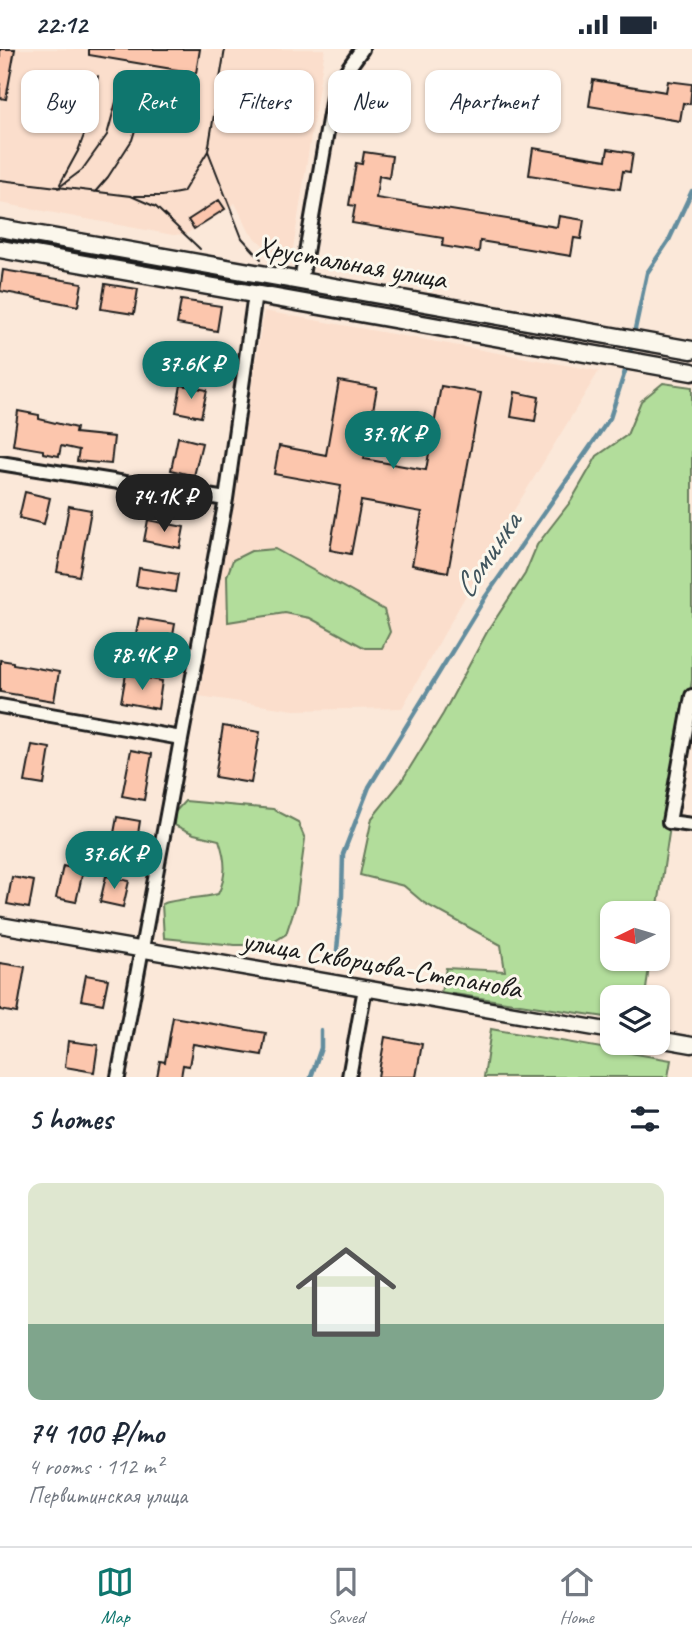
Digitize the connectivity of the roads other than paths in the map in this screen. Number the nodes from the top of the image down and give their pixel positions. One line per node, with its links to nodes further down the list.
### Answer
1 (362, 49): 5 (street)
2 (0, 228): 4 (main road, Хрустальная улица)
3 (0, 249): 6 (main road, Хрустальная улица)
4 (257, 274): 5 (main road, Хрустальная улица); 6 (main road)
5 (301, 281): 7 (main road); 8 (main road, Хрустальная улица)
6 (255, 294): 7 (main road, Хрустальная улица); 11 (street)
7 (299, 302): 9 (main road, Хрустальная улица)
8 (692, 350)
9 (691, 371)
10 (0, 463): 11 (street)
11 (226, 499): 14 (street)
12 (692, 696): 15 (street)
13 (0, 706): 14 (street)
14 (181, 738): 17 (street)
15 (692, 825)
16 (0, 925): 17 (street, улица Скворцова-Степанова)
17 (142, 949): 18 (street, улица Скворцова-Степанова); 22 (street)
18 (365, 988): 19 (street, улица Скворцова-Степанова); 23 (street)
19 (600, 1029)
20 (670, 1041): 21 (street)
21 (692, 1045)
22 (118, 1077)
23 (349, 1077)

